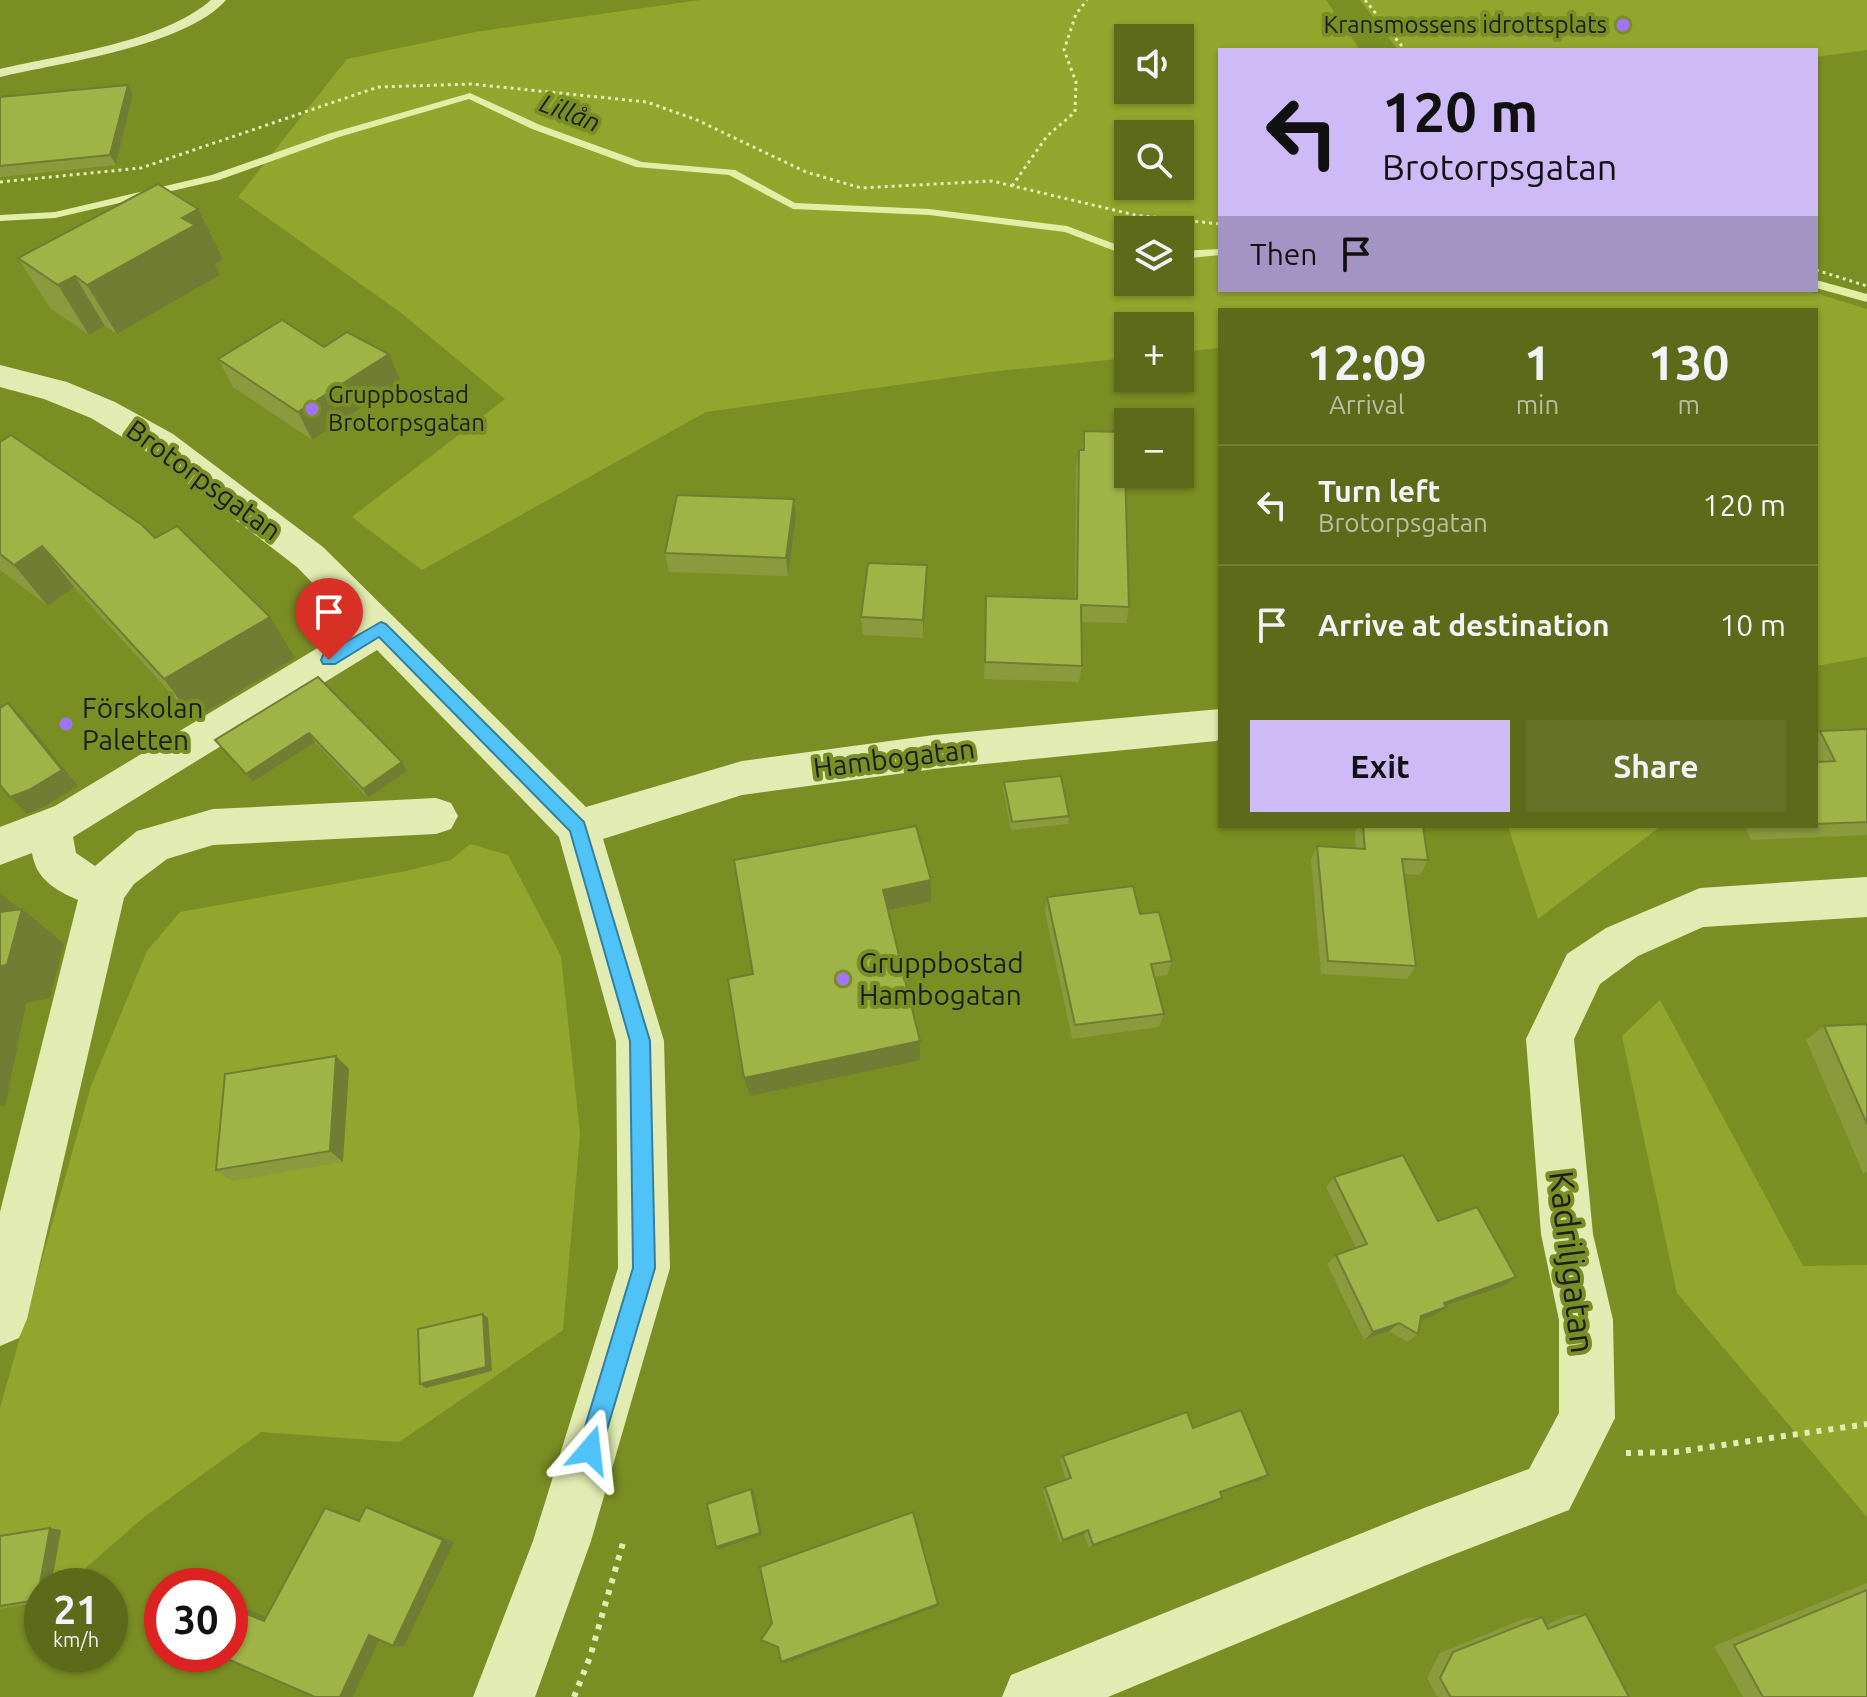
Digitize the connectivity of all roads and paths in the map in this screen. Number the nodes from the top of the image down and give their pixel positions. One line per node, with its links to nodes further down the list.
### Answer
1 (219, 0): 5 (lane)
2 (1087, 0): 7 (path)
3 (1365, 0): 4 (path)
4 (1403, 48)
5 (0, 73)
6 (0, 182): 7 (path)
7 (1012, 186): 8 (path)
8 (1218, 224)
9 (1818, 271): 10 (path)
10 (1867, 286)
11 (0, 376): 12 (street, Brotorpsgatan)
12 (381, 628): 15 (street); 16 (street, Brotorpsgatan)
13 (1216, 724): 16 (street, Hambogatan)
14 (436, 816): 18 (street)
15 (50, 828): 17 (street); 18 (street)
16 (578, 828): 24 (street, Brotorpsgatan)
17 (0, 846)
18 (103, 891): 20 (street)
19 (1867, 897): 22 (street, Kadriljgatan)
20 (0, 1319)
21 (1867, 1424): 22 (path)
22 (1549, 1490): 26 (street)
23 (625, 1535): 25 (path)
24 (504, 1697)
25 (574, 1697)
26 (1033, 1697)

